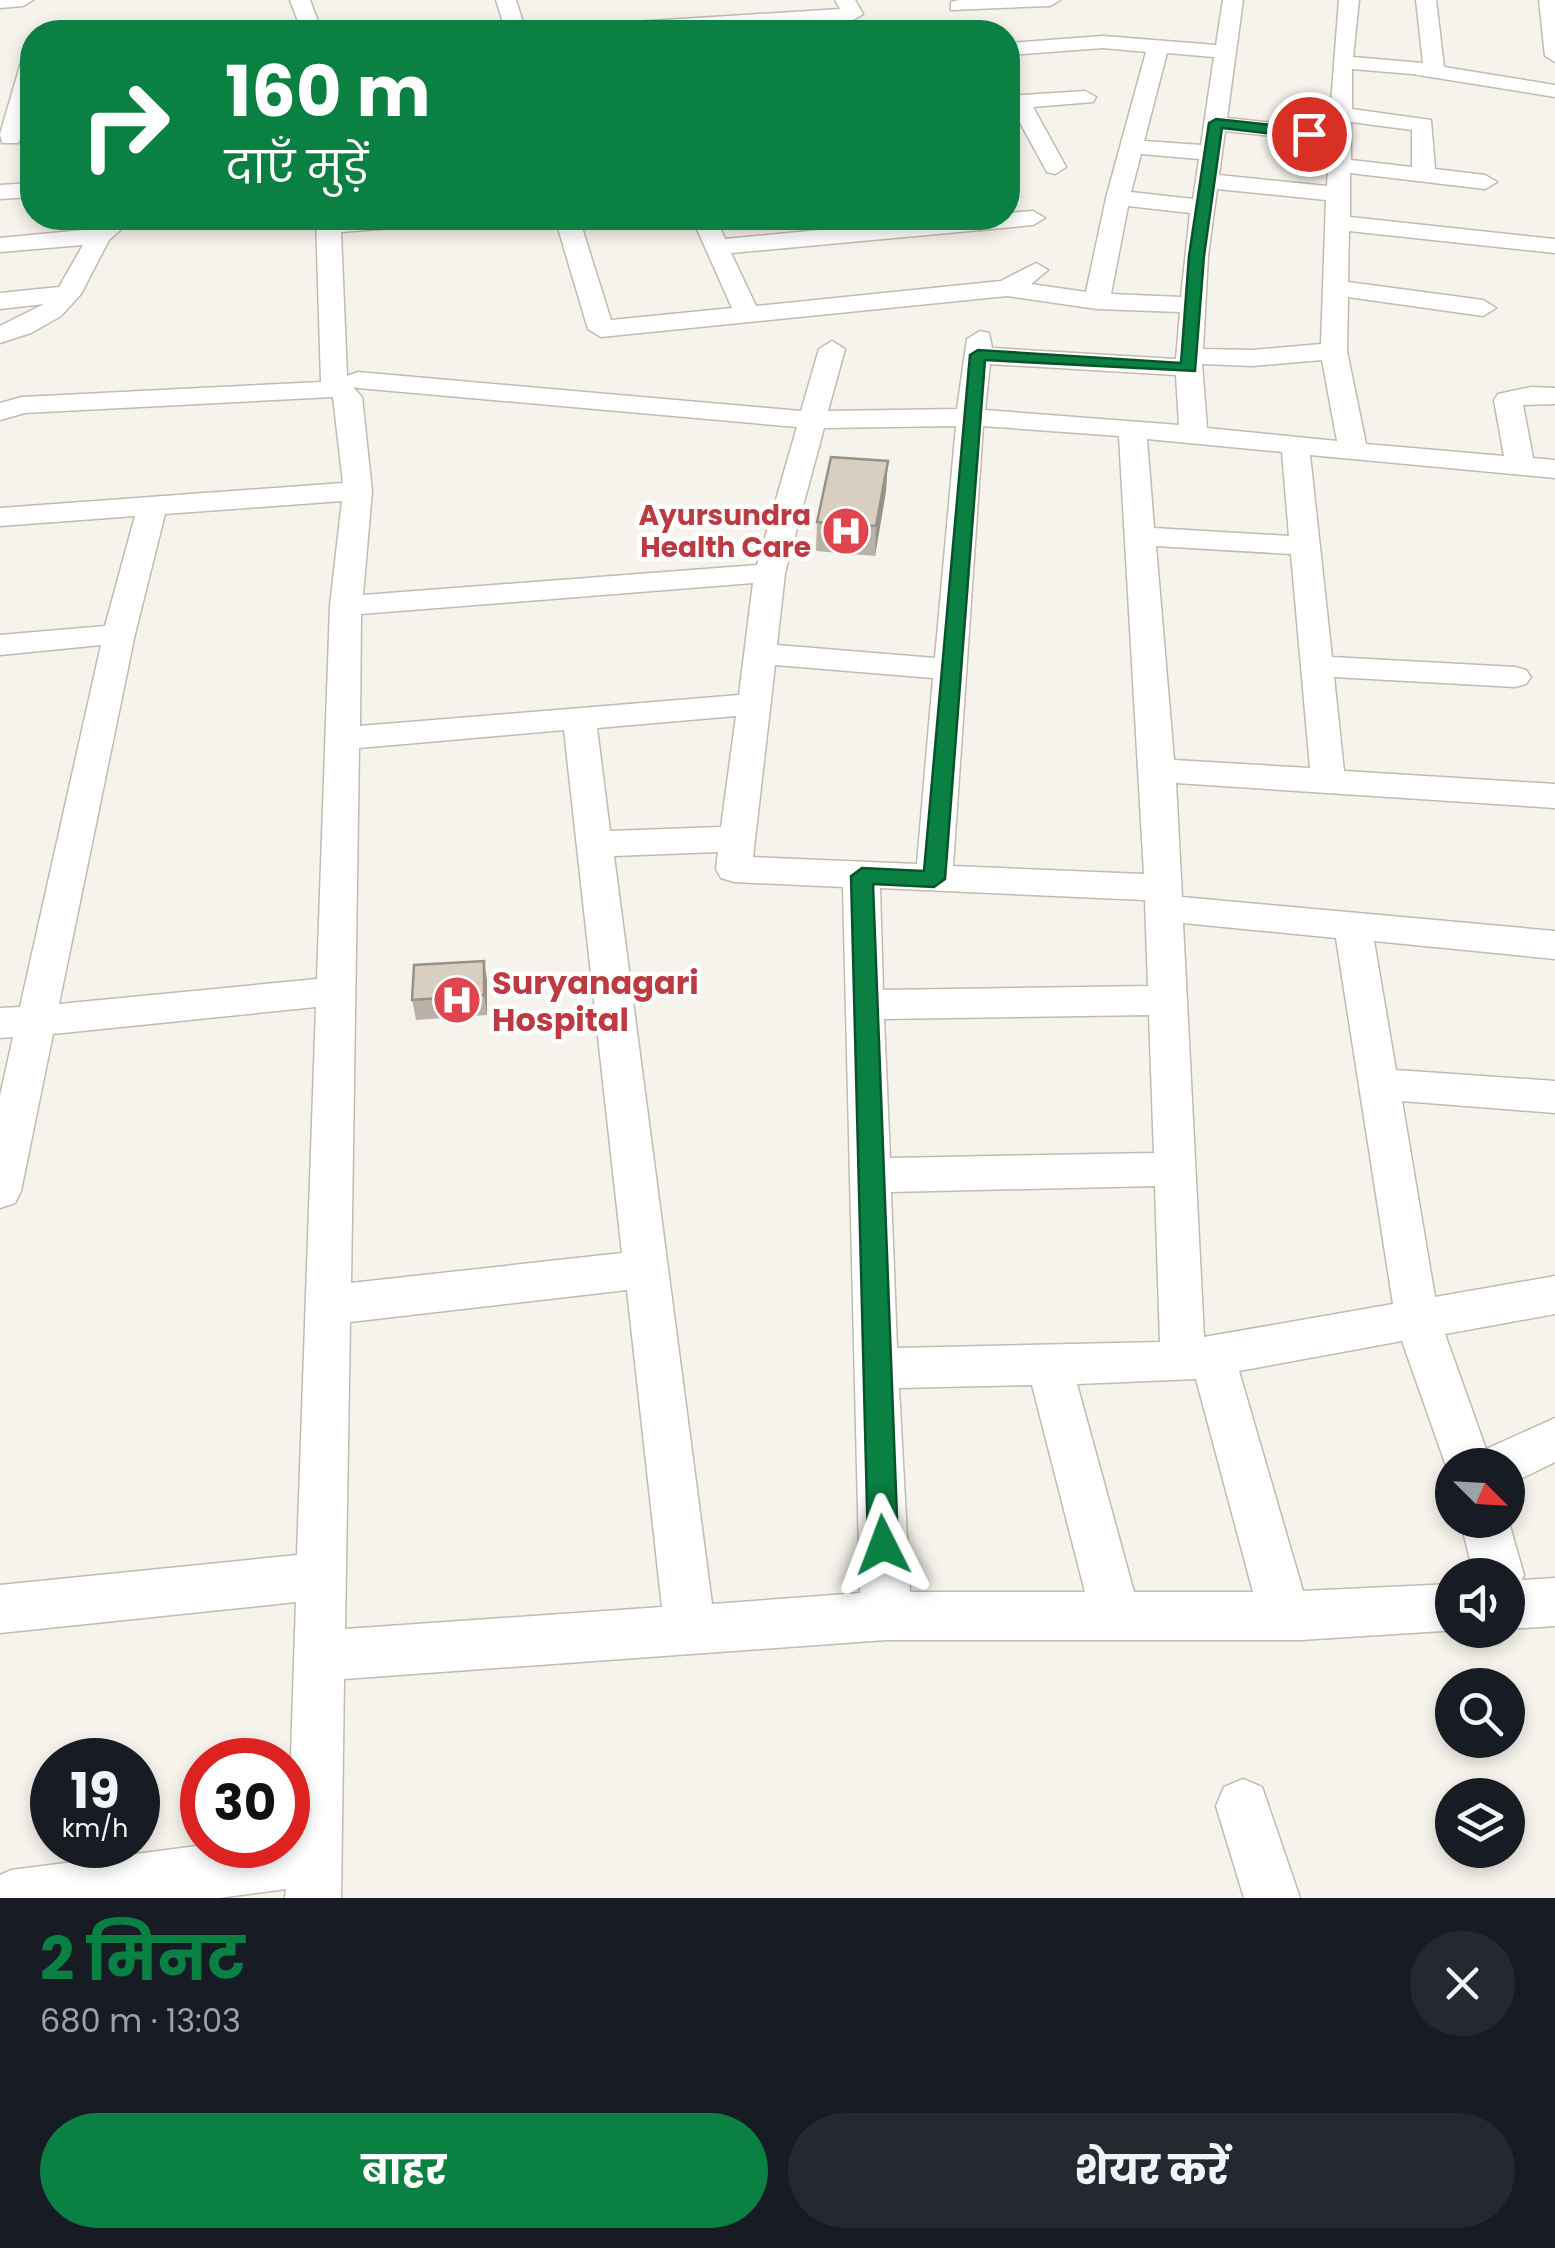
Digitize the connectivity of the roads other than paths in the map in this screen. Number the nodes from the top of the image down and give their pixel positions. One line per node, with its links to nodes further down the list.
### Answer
1 (22, 0): 8 (street)
2 (1050, 0): 9 (street)
3 (1233, 0): 15 (street)
4 (1349, 0): 16 (street)
5 (1411, 0): 7 (street)
6 (1549, 0): 14 (street)
7 (1426, 1): 17 (street)
8 (0, 2)
9 (956, 3)
10 (853, 16): 11 (street)
11 (774, 20)
12 (1158, 47): 13 (street); 15 (street); 26 (street)
13 (1020, 48)
14 (1555, 51)
15 (1223, 52): 23 (street)
16 (1342, 62): 17 (street); 24 (street)
17 (1434, 71): 19 (street)
18 (11, 91): 25 (street)
19 (1555, 91)
20 (1085, 98): 21 (street)
21 (1020, 102)
22 (1020, 113): 29 (street)
23 (1216, 123): 24 (street); 27 (street)
24 (1340, 125): 28 (street); 30 (street)
25 (14, 138)
26 (1132, 147): 27 (street); 34 (street)
27 (1212, 153): 31 (street)
28 (1340, 165): 30 (street); 33 (street)
29 (1055, 168)
30 (1424, 175): 32 (street)
31 (1207, 181): 33 (street); 35 (street)
32 (1485, 182)
33 (1338, 194): 38 (street)
34 (1118, 198): 35 (street); 53 (street)
35 (1204, 206): 54 (street)
36 (1033, 218): 37 (street)
37 (1020, 219)
38 (1338, 223): 46 (street); 50 (street)
39 (90, 230): 45 (street)
40 (106, 230): 51 (street)
41 (342, 230): 61 (street)
42 (572, 230): 56 (street)
43 (709, 230): 47 (street)
44 (874, 230): 47 (street)
45 (0, 245)
46 (1555, 246)
47 (716, 247): 56 (street)
48 (1036, 270): 49 (street)
49 (1007, 288): 53 (street); 56 (street)
50 (1336, 288): 55 (street); 59 (street)
51 (68, 294): 52 (street); 57 (street)
52 (0, 301)
53 (1098, 301): 54 (street)
54 (1193, 305): 60 (street)
55 (1483, 308)
56 (746, 314)
57 (0, 336)
58 (832, 349): 65 (street)
59 (1334, 350): 60 (street); 69 (street)
60 (1190, 362): 64 (street); 67 (street)
61 (348, 389): 63 (street); 65 (street); 72 (street)
62 (1555, 396): 70 (street)
63 (4, 410)
64 (970, 418): 65 (street); 66 (street); 83 (street)
65 (812, 420): 77 (street)
66 (1132, 429): 67 (street); 75 (street)
67 (1194, 435): 68 (street)
68 (1295, 446): 69 (street); 76 (street)
69 (1353, 450): 70 (street)
70 (1520, 466): 71 (street)
71 (1555, 470)
72 (358, 491): 73 (street); 78 (street)
73 (152, 506): 74 (street); 79 (street)
74 (0, 516)
75 (1140, 536): 76 (street); 88 (street)
76 (1308, 546): 82 (street)
77 (770, 574): 78 (street); 81 (street)
78 (346, 606): 87 (street)
79 (119, 634): 80 (street); 101 (street)
80 (0, 645)
81 (760, 654): 83 (street); 85 (street)
82 (1318, 666): 84 (street); 89 (street)
83 (949, 669): 94 (street)
84 (1514, 677)
85 (754, 704): 86 (street); 91 (street)
86 (579, 719): 87 (street); 92 (street)
87 (343, 738): 98 (street)
88 (1158, 770): 89 (street); 95 (street)
89 (1328, 783): 90 (street)
90 (1555, 796)
91 (737, 839): 92 (street); 93 (street)
92 (596, 844): 107 (street)
93 (862, 876): 94 (street); 100 (street)
94 (934, 879): 95 (street)
95 (1163, 898): 96 (street); 99 (street)
96 (1353, 926): 97 (street); 102 (street)
97 (1555, 944)
98 (336, 992): 101 (street); 109 (street)
99 (1168, 1000): 100 (street); 104 (street)
100 (865, 1005): 105 (street)
101 (18, 1022): 106 (street)
102 (1379, 1084): 103 (street); 110 (street)
103 (1555, 1098)
104 (1175, 1169): 105 (street); 111 (street)
105 (870, 1176): 113 (street)
106 (0, 1191)
107 (646, 1268): 109 (street); 125 (street)
108 (1555, 1294): 110 (street)
109 (328, 1305): 117 (street)
110 (1418, 1319): 111 (street); 115 (street)
111 (1198, 1359): 112 (street); 124 (street)
112 (1049, 1364): 113 (street); 123 (street)
113 (875, 1369): 122 (street)
114 (1555, 1439): 116 (street)
115 (1462, 1448)
116 (1525, 1454)
117 (321, 1576): 120 (street); 126 (street)
118 (1555, 1602): 119 (street)
119 (1525, 1604)
120 (0, 1609)
121 (1435, 1609): 124 (street)
122 (886, 1616): 123 (street); 125 (street)
123 (1116, 1616): 124 (street)
124 (1285, 1616)
125 (690, 1630): 126 (street)
126 (320, 1656): 128 (street)
127 (1244, 1806): 130 (street)
128 (314, 1878): 129 (street)
129 (11, 1898)
130 (1272, 1898)

